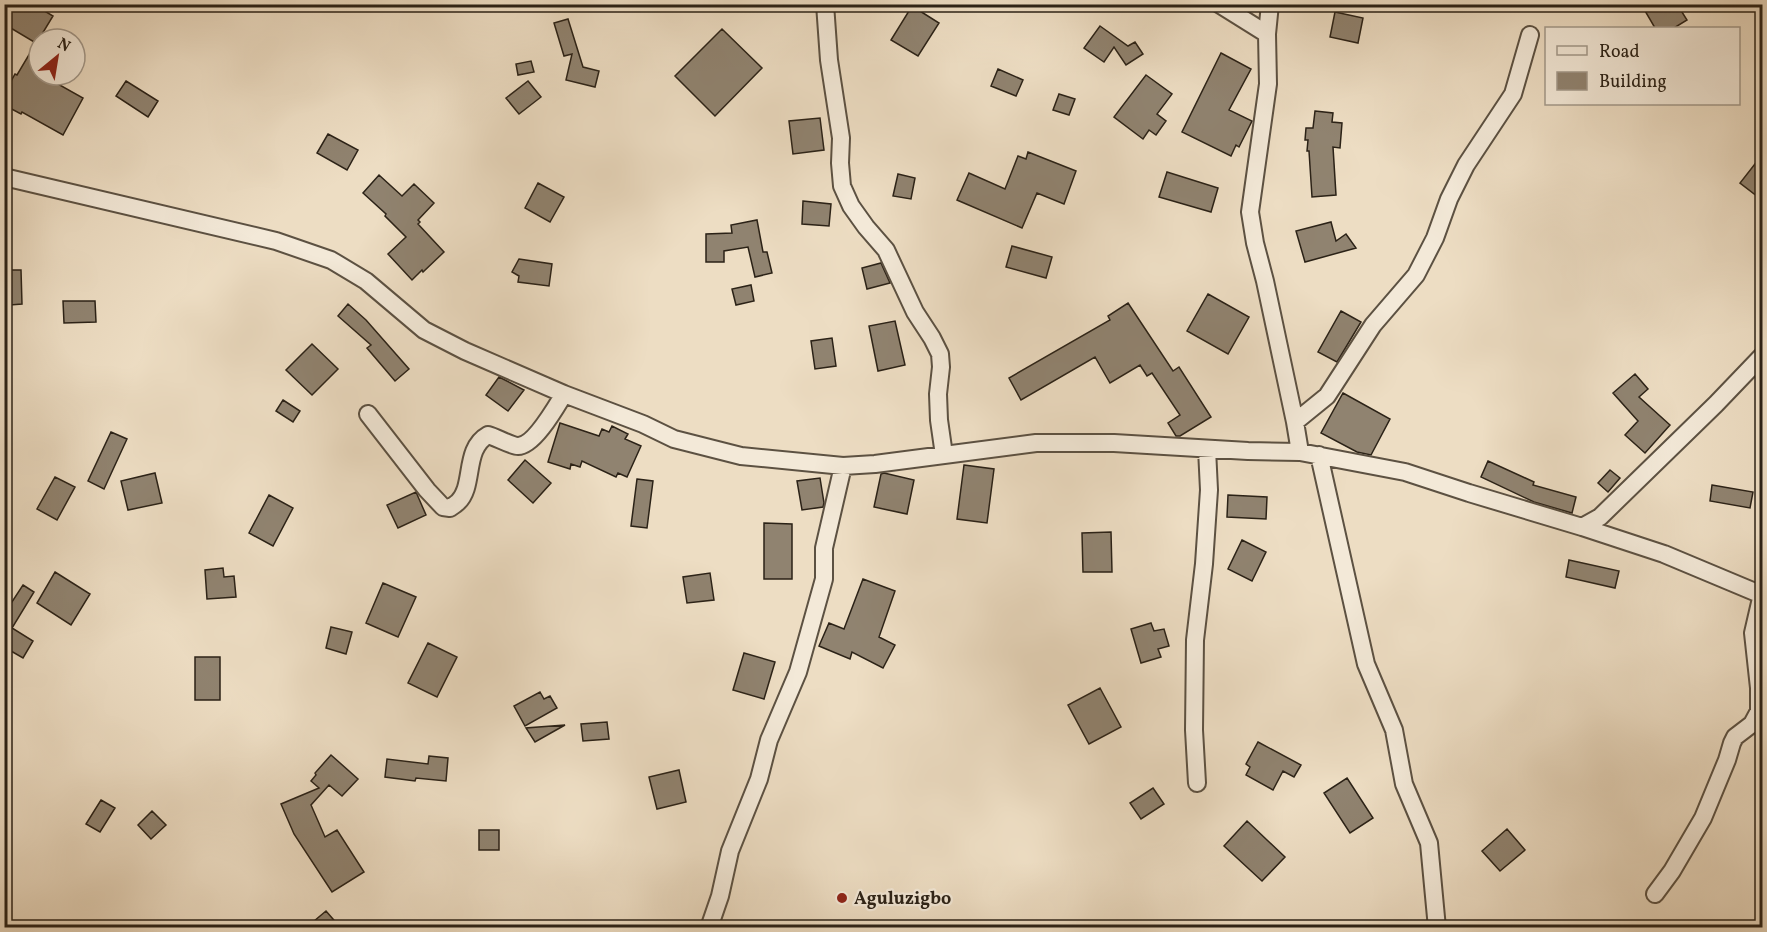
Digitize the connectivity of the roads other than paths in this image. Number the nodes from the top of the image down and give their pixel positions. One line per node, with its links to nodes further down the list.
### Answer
1 (825, 4): 13 (street)
2 (1219, 4): 4 (street)
3 (1270, 4): 4 (street)
4 (1267, 34): 10 (street)
5 (1530, 35): 10 (street)
6 (4, 177): 8 (street)
7 (1762, 356): 16 (street)
8 (564, 394): 9 (street); 15 (street)
9 (368, 414)
10 (1295, 423): 12 (street)
11 (1207, 449): 12 (street); 13 (street); 18 (street)
12 (1300, 452): 14 (street)
13 (944, 455): 15 (street)
14 (1319, 455): 16 (street); 21 (street)
15 (843, 466): 20 (street)
16 (1582, 527): 17 (street)
17 (1762, 594): 19 (street)
18 (1197, 783)
19 (1655, 894)
20 (709, 927)
21 (1437, 927)

